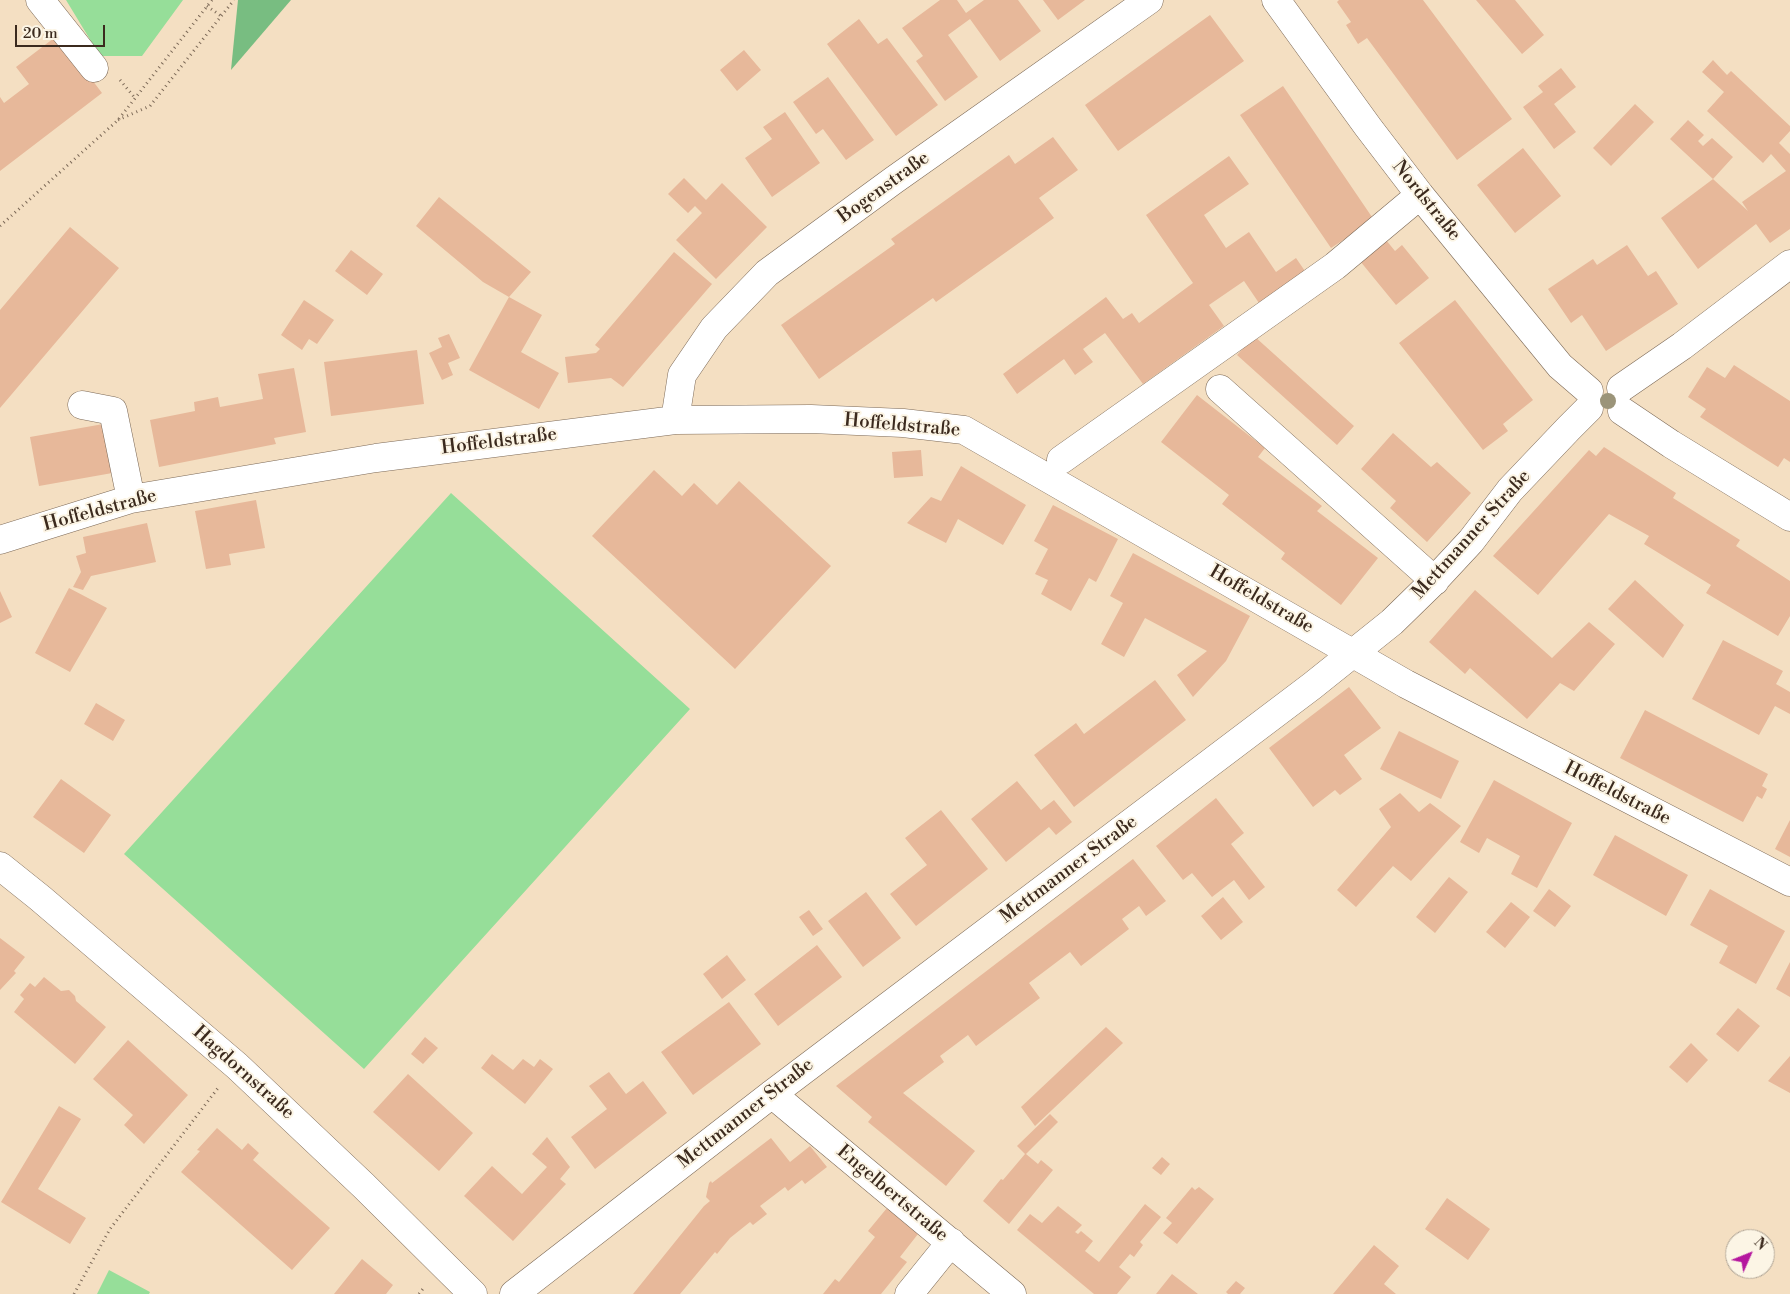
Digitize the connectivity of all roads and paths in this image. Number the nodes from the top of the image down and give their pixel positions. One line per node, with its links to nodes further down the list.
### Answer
1 (40, 0): 8 (street)
2 (212, 0): 6 (path)
3 (234, 0): 7 (path)
4 (1149, 0): 17 (street, Bogenstraße)
5 (1276, 0): 10 (street, Nordstraße)
6 (208, 6): 7 (path); 9 (path)
7 (221, 16): 9 (path)
8 (94, 68)
9 (118, 120): 11 (path)
10 (1420, 195): 15 (street, Nordstraße); 18 (street)
11 (0, 226)
12 (1790, 264): 14 (street)
13 (1220, 389): 22 (street)
14 (1621, 399): 15 (street, Nordstraße); 20 (street)
15 (1589, 400): 22 (street, Mettmanner Straße)
16 (82, 405): 19 (street)
17 (675, 420): 19 (street, Hoffeldstraße); 23 (street, Hoffeldstraße)
18 (1061, 460)
19 (132, 499): 21 (street, Hoffeldstraße)
20 (1790, 517)
21 (0, 540)
22 (1435, 581): 23 (street, Mettmanner Straße)
23 (1353, 653): 25 (street, Hoffeldstraße); 27 (street, Mettmanner Straße)
24 (0, 866): 32 (street, Hagdornstraße)
25 (1790, 882)
26 (218, 1088): 30 (path)
27 (772, 1094): 28 (street, Engelbertstraße); 34 (street, Mettmanner Straße)
28 (951, 1242): 35 (street); 36 (street, Engelbertstraße)
29 (426, 1284): 31 (path)
30 (74, 1294)
31 (419, 1294)
32 (473, 1294)
33 (480, 1294): 34 (street)
34 (514, 1294)
35 (909, 1294)
36 (1012, 1294)

